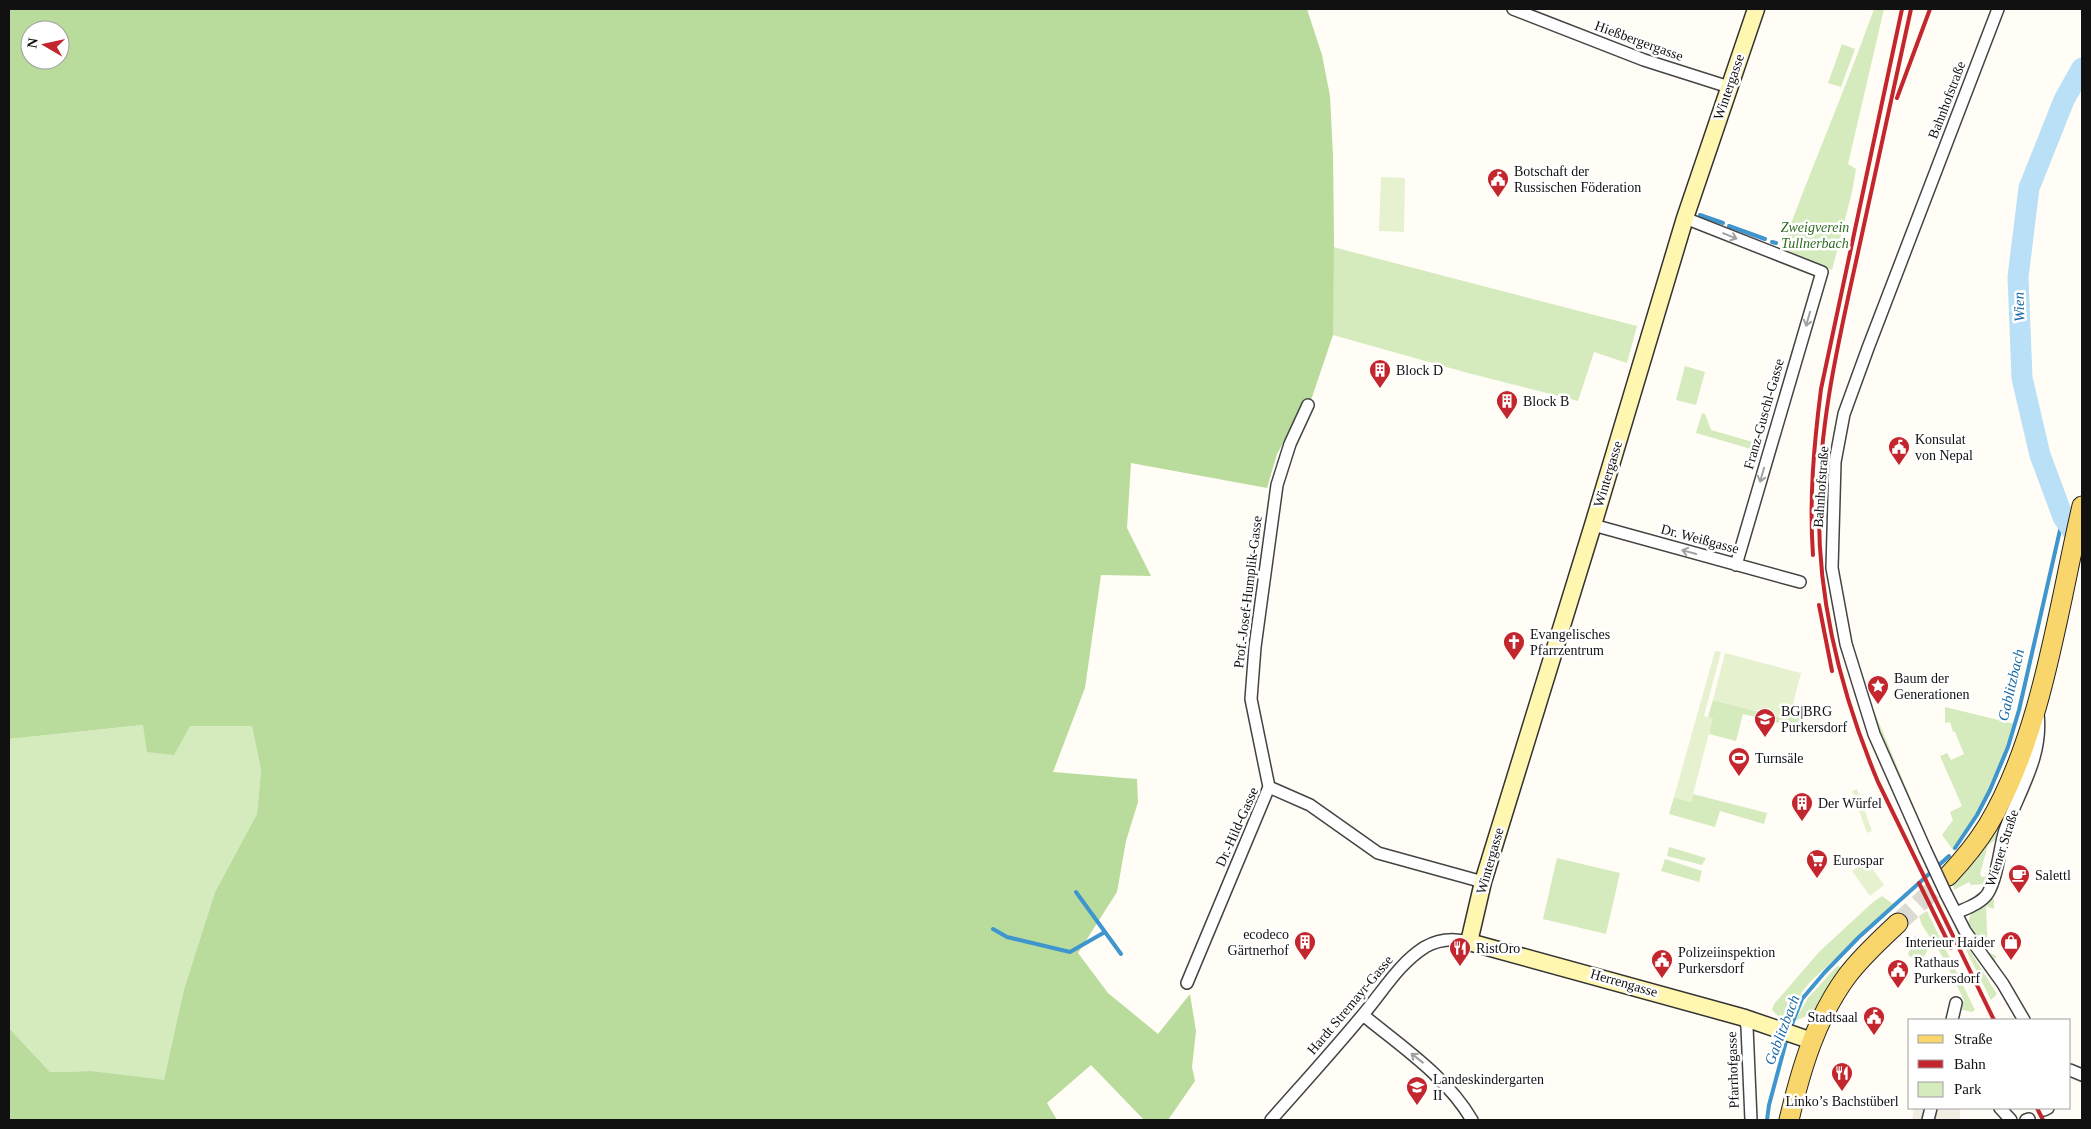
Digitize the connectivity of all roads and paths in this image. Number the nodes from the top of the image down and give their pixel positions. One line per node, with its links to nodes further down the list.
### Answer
1 (1513, 9): 4 (street, Hießbergergasse)
2 (1756, 9): 4 (street, Wintergasse)
3 (1998, 9): 14 (street, Bahnhofstraße, bridge)
4 (1728, 88): 5 (street, Wintergasse)
5 (1685, 218): 8 (street, Wintergasse); 9 (street, Franz-Guschl-Gasse, one-way to 9)
6 (1308, 405): 12 (street, Prof.-Josef-Humplik-Gasse)
7 (2082, 509): 11 (main road, Wiener Straße)
8 (1593, 526): 9 (street, Dr. Weißgasse, one-way to 8); 13 (street, Wintergasse)
9 (1736, 564): 10 (street, Dr. Weißgasse)
10 (1800, 582)
11 (2036, 702): 14 (main road, Wiener Straße); 15 (street, Wiener Straße)
12 (1269, 787): 13 (street, Dr.-Hild-Gasse); 18 (street, Dr.-Hild-Gasse)
13 (1483, 882): 17 (street, Wintergasse)
14 (1947, 885): 15 (street, Bahnhofstraße)
15 (1956, 913): 21 (street)
16 (1898, 923): 22 (main road)
17 (1469, 942): 19 (street, Hardt Stremayr-Gasse); 20 (street, Herrengasse)
18 (1187, 983)
19 (1363, 1015): 24 (street, Hardt Stremayr-Gasse); 25 (street, one-way to 19)
20 (1745, 1018): 22 (street, Herrengasse); 26 (street, Pfarrhofgasse)
21 (2023, 1019)
22 (1812, 1041): 27 (main road)
23 (2001, 1109): 28 (street)
24 (1272, 1120)
25 (1472, 1120)
26 (1750, 1120)
27 (1789, 1120)
28 (2011, 1120)

